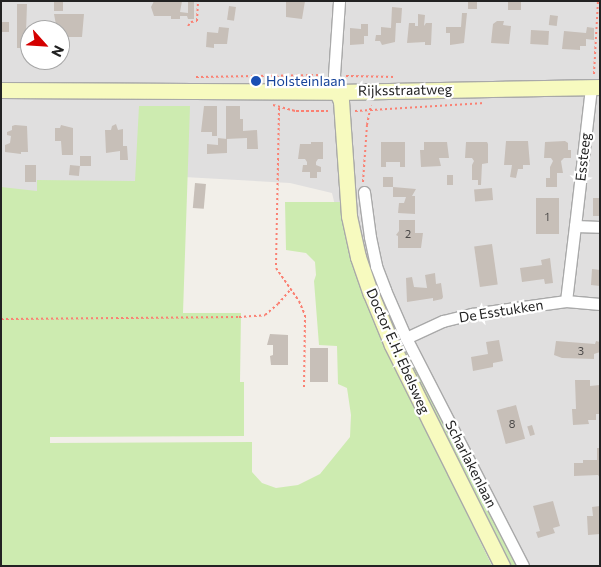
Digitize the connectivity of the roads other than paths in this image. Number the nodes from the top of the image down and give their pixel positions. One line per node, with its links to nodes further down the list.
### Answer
1 (339, 1): 4 (street)
2 (595, 83): 4 (main road, Rijksstraatweg); 6 (street, Essteeg)
3 (1, 90): 4 (main road, Rijksstraatweg)
4 (337, 92): 11 (main road, Doctor E.H. Ebelsweg)
5 (364, 192): 10 (street, Scharlakenlaan)
6 (575, 226): 7 (street); 8 (street, Essteeg)
7 (600, 228)
8 (566, 301): 9 (street, De Esstukken); 10 (street, De Esstukken)
9 (600, 304)
10 (406, 338): 12 (street, Scharlakenlaan)
11 (502, 566)
12 (523, 566)

